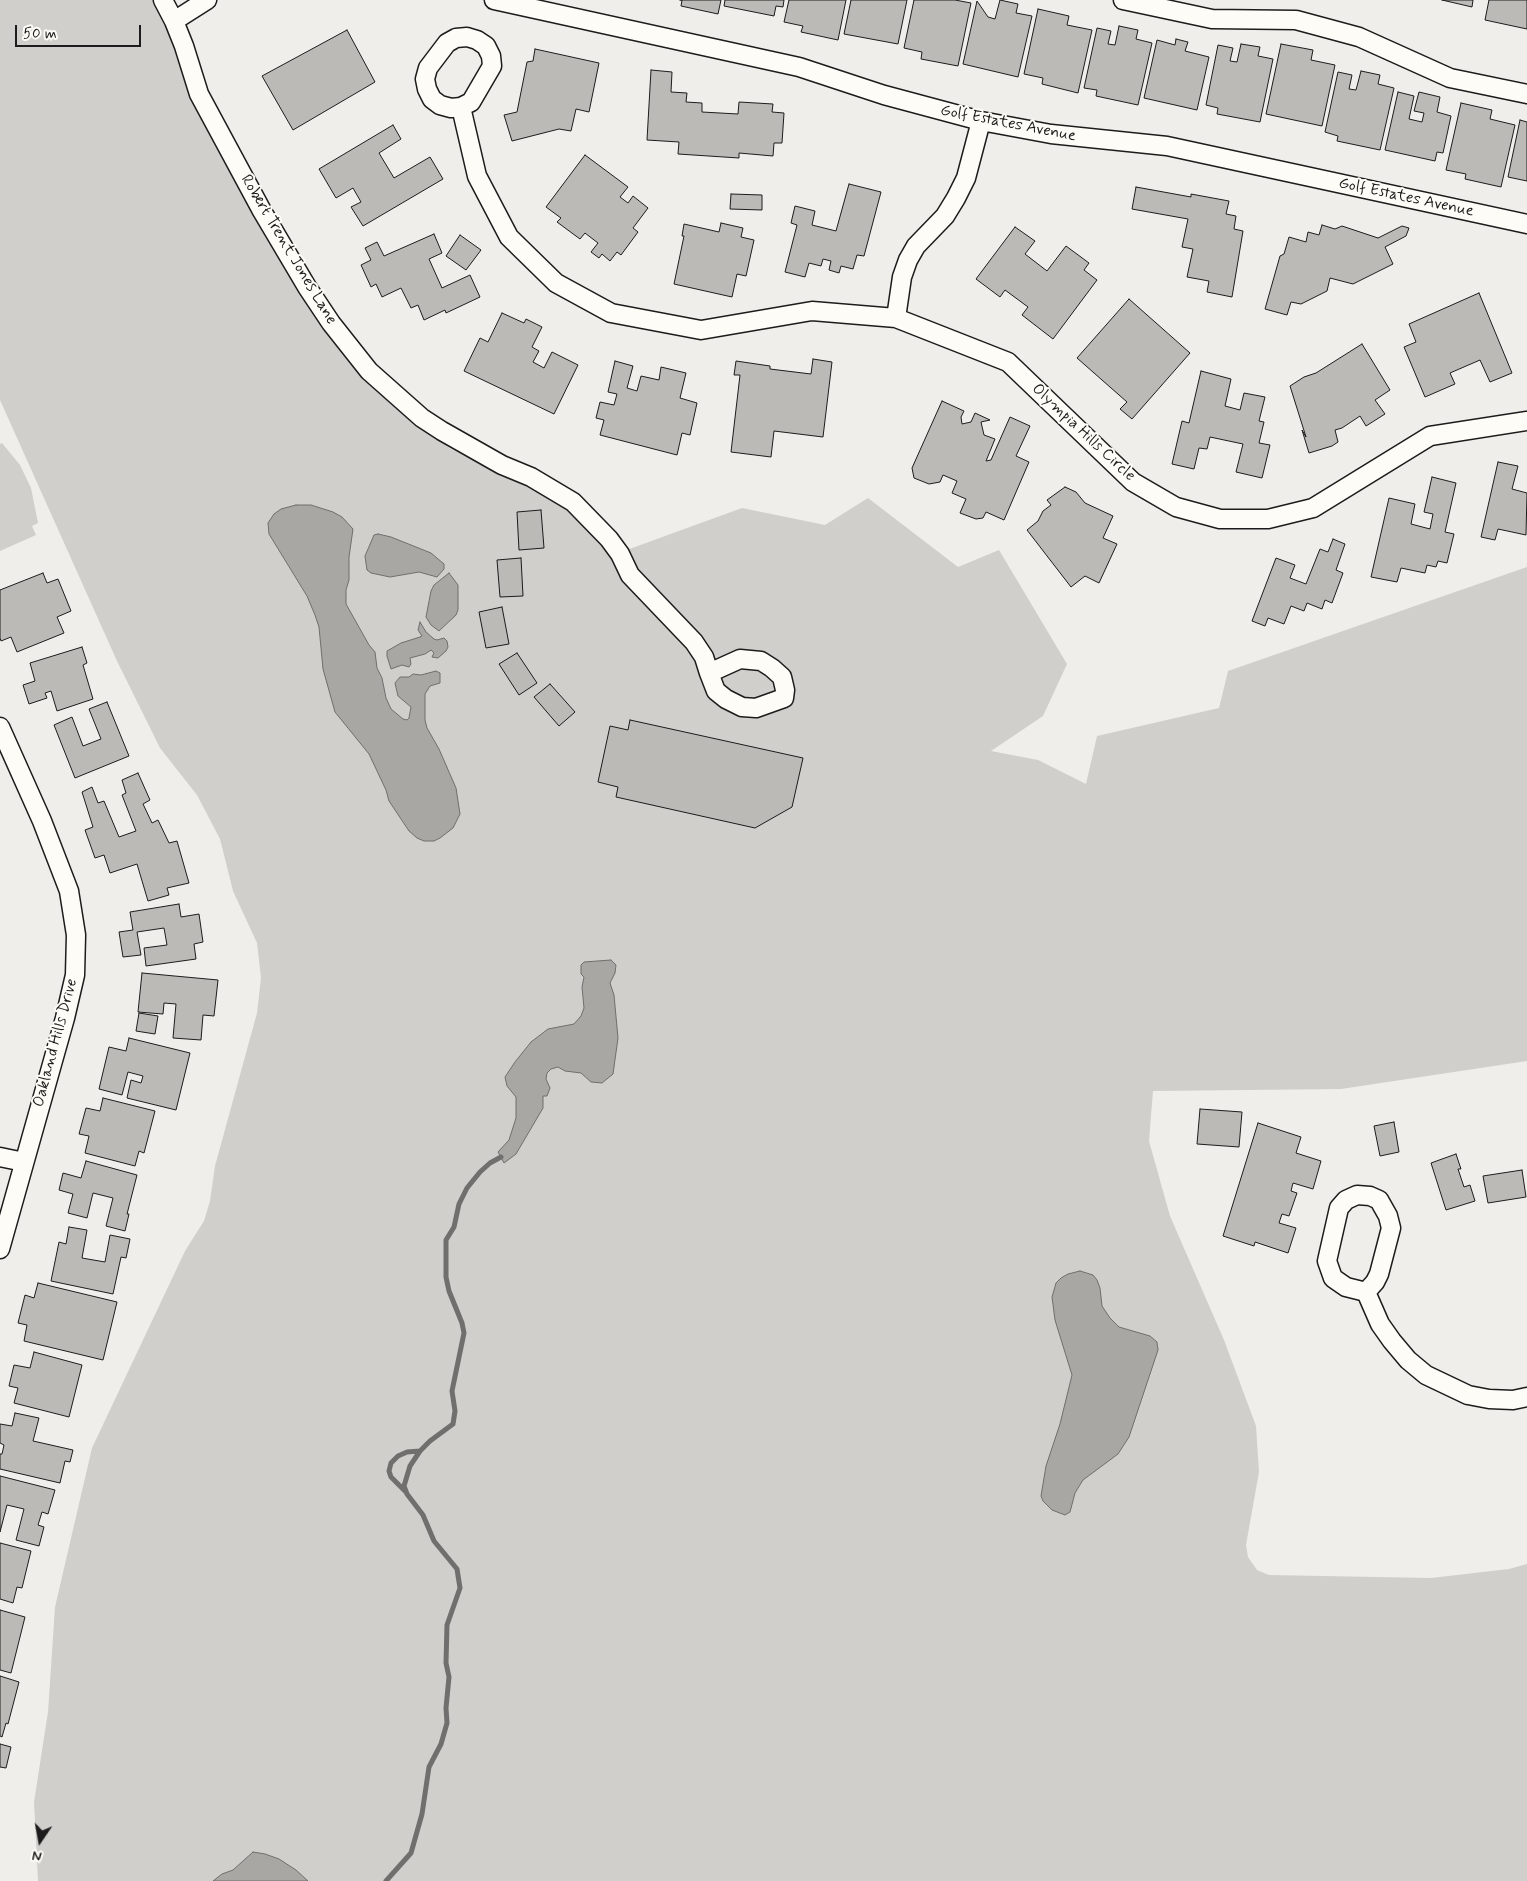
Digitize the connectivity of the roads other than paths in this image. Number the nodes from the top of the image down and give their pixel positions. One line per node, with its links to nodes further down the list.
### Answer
1 (163, 0): 5 (street, Robert Trent Jones Lane)
2 (207, 0): 5 (street)
3 (494, 0): 8 (street, Golf Estates Avenue)
4 (1123, 0): 6 (street)
5 (174, 20): 12 (street, Robert Trent Jones Lane)
6 (1527, 94)
7 (461, 107): 10 (street, Olympia Hills Circle)
8 (982, 121): 9 (street, Golf Estates Avenue); 10 (street)
9 (1527, 224)
10 (896, 318): 11 (street, Olympia Hills Circle)
11 (1527, 420)
12 (709, 673)
13 (1, 733): 15 (street, Oakland Hills Drive)
14 (0, 1157): 15 (street)
15 (24, 1162): 16 (street, Oakland Hills Drive)
16 (0, 1249)
17 (1366, 1292): 17 (street); 18 (street)
18 (1527, 1397)

